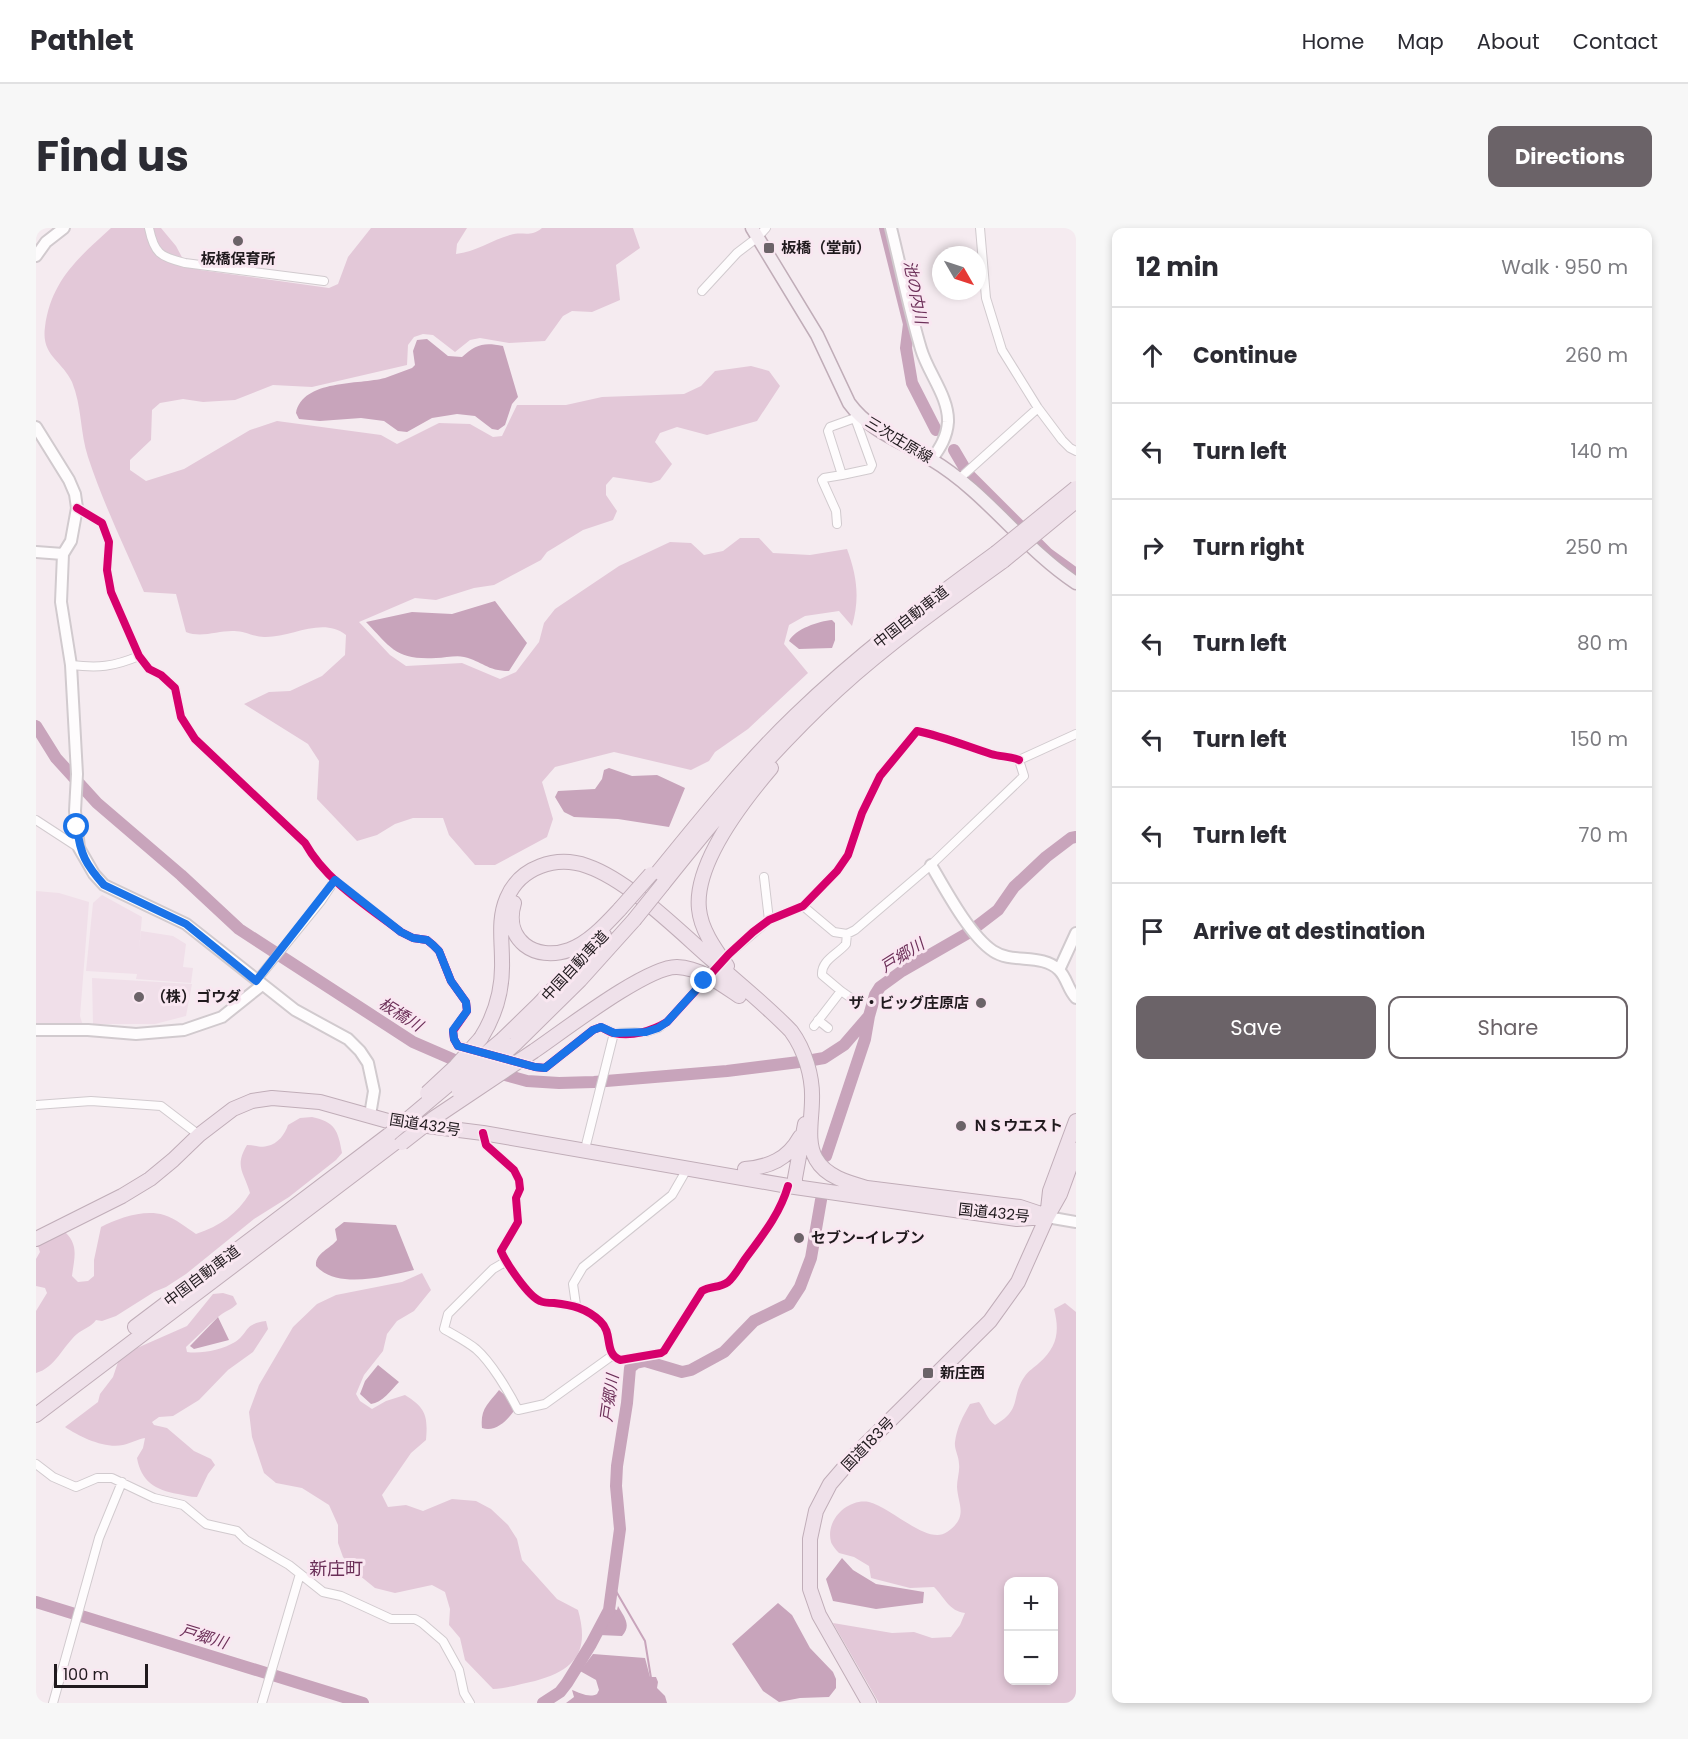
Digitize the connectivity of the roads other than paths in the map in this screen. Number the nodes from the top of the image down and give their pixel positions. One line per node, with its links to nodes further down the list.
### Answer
1 (64, 228): 6 (street)
2 (149, 228): 7 (street)
3 (891, 228): 13 (street)
4 (980, 228): 9 (street)
5 (759, 231): 8 (street); 10 (main road, 三次庄原線)
6 (36, 256)
7 (324, 281)
8 (702, 291)
9 (1038, 408): 12 (street); 15 (street)
10 (856, 416): 13 (main road, 三次庄原線); 14 (street); 14 (street)
11 (36, 427): 18 (street)
12 (1076, 451)
13 (932, 459): 15 (main road, 三次庄原線)
14 (842, 475): 19 (street)
15 (960, 478): 23 (main road, 三次庄原線)
16 (1076, 488): 22 (highway, 中国自動車道, bridge)
17 (1076, 501): 22 (highway, 中国自動車道, bridge)
18 (77, 508): 21 (street); 24 (street)
19 (837, 524)
20 (36, 552): 21 (street)
21 (63, 554): 25 (street)
22 (999, 557): 26 (highway, 中国自動車道); 33 (highway, 中国自動車道)
23 (1076, 583)
24 (139, 656): 25 (street); 34 (street)
25 (71, 665): 30 (street)
26 (837, 691): 33 (highway, 中国自動車道); 44 (highway)
27 (1076, 734): 28 (street)
28 (1019, 760): 31 (street); 35 (street)
29 (36, 820): 30 (street)
30 (79, 848): 43 (street)
31 (931, 865): 39 (street); 41 (street)
32 (764, 877): 37 (street)
33 (656, 878): 36 (highway, 中国自動車道, bridge)
34 (335, 880): 43 (street); 50 (street)
35 (803, 906): 37 (street); 39 (street)
36 (626, 914): 44 (highway); 57 (highway, 中国自動車道, bridge)
37 (769, 920): 40 (street)
38 (1076, 933): 41 (street)
39 (846, 934): 45 (street)
40 (729, 954)
41 (1059, 970): 47 (street)
42 (704, 981): 50 (street)
43 (259, 983): 49 (street); 52 (street)
44 (742, 992): 54 (highway); 57 (highway, bridge); 57 (highway, bridge)
45 (841, 992): 46 (street); 48 (street)
46 (851, 998)
47 (1076, 998)
48 (828, 1028)
49 (36, 1030)
50 (614, 1033): 58 (street)
51 (36, 1105): 56 (street)
52 (370, 1115): 55 (highway, 国道432号); 56 (highway, 国道432号); 58 (highway, 国道432号)
53 (1076, 1120): 65 (highway, 国道183号)
54 (808, 1125): 61 (highway); 63 (highway); 64 (highway)
55 (483, 1133): 60 (highway, 国道432号); 68 (street)
56 (199, 1135): 67 (highway, 国道432号)
57 (395, 1137): 62 (highway, 中国自動車道)
58 (586, 1145): 61 (highway, 国道432号)
59 (1076, 1150): 65 (highway, 国道183号)
60 (687, 1168): 63 (highway, 国道432号); 69 (street)
61 (745, 1169): 63 (highway, 国道432号)
62 (335, 1181): 71 (highway, 中国自動車道); 72 (highway, 中国自動車道)
63 (794, 1182): 64 (highway, 国道432号); 65 (highway, 国道432号); 70 (street)
64 (867, 1188): 65 (highway, 国道432号)
65 (1047, 1217): 66 (street); 79 (highway, 国道183号)
66 (1076, 1222)
67 (36, 1239)
68 (506, 1262): 69 (street); 70 (street)
69 (576, 1305): 70 (street)
70 (613, 1355)
71 (36, 1403)
72 (36, 1415)
73 (36, 1464): 74 (street)
74 (122, 1482): 75 (street); 76 (street)
75 (300, 1574): 77 (street); 78 (street)
76 (53, 1703)
77 (262, 1703)
78 (470, 1703)
79 (869, 1703)

